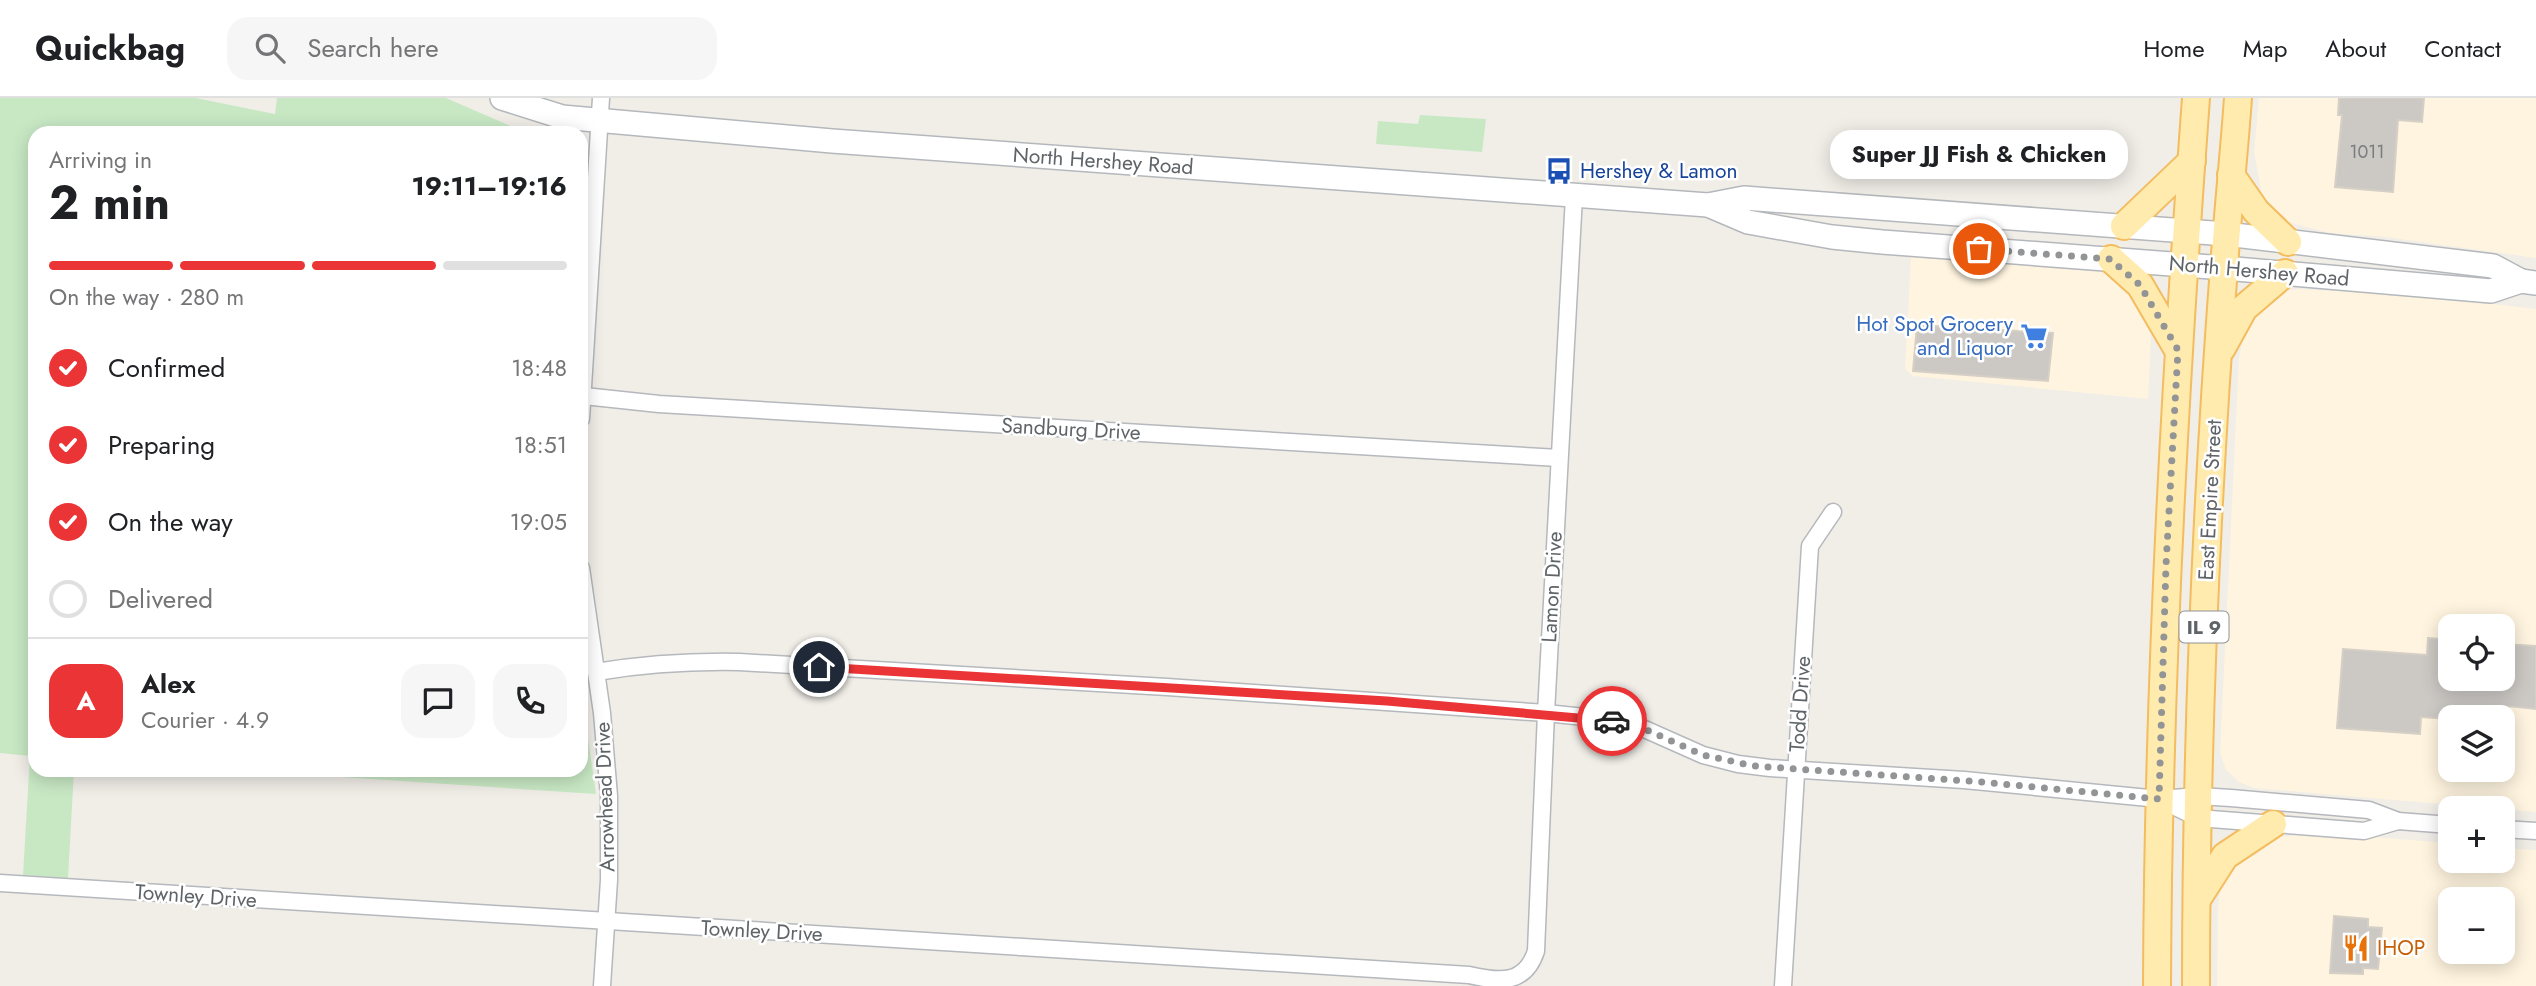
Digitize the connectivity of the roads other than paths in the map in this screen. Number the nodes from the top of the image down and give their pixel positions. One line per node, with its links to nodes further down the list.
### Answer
1 (502, 98): 4 (main road, North Hershey Road)
2 (2196, 98): 5 (main road, East Empire Street / IL 9)
3 (2238, 98): 6 (main road, East Empire Street / IL 9)
4 (600, 109): 7 (main road, North Hershey Road); 18 (street)
5 (2192, 161): 9 (main road); 10 (main road, East Empire Street / IL 9)
6 (2231, 175): 11 (main road, East Empire Street / IL 9); 12 (main road)
7 (1574, 196): 8 (main road, North Hershey Road); 22 (street, Lamon Drive)
8 (1708, 205): 9 (main road, North Hershey Road); 13 (main road, North Hershey Road)
9 (2124, 226): 10 (main road, North Hershey Road)
10 (2186, 231): 11 (main road, North Hershey Road); 14 (main road, East Empire Street / IL 9)
11 (2226, 234): 12 (main road, North Hershey Road); 15 (main road, East Empire Street / IL 9)
12 (2288, 242): 17 (main road, North Hershey Road)
13 (2110, 259): 14 (main road, North Hershey Road); 19 (main road)
14 (2184, 265): 15 (main road, North Hershey Road); 19 (main road, East Empire Street / IL 9)
15 (2224, 268): 16 (main road, North Hershey Road); 20 (main road, East Empire Street / IL 9)
16 (2285, 273): 17 (main road, North Hershey Road); 20 (main road)
17 (2528, 282)
18 (588, 324)
19 (2178, 350): 28 (main road, East Empire Street / IL 9)
20 (2218, 355): 29 (main road, East Empire Street / IL 9)
21 (588, 396): 22 (street, Sandburg Drive)
22 (1559, 458): 26 (street, Lamon Drive)
23 (1833, 512): 27 (street, Todd Drive)
24 (588, 617): 25 (street, Arrowhead Drive)
25 (596, 672): 26 (street); 37 (street, Arrowhead Drive)
26 (1546, 713): 27 (street); 38 (street, Lamon Drive)
27 (1795, 770): 28 (street); 40 (street, Todd Drive)
28 (2159, 799): 29 (street); 41 (main road, East Empire Street / IL 9)
29 (2198, 807): 30 (street); 31 (street); 36 (main road, East Empire Street / IL 9)
30 (2398, 821): 31 (street); 32 (street)
31 (2273, 824): 36 (main road)
32 (2438, 824)
33 (2515, 830): 34 (street)
34 (2536, 831)
35 (0, 883): 37 (street, Townley Drive)
36 (2197, 900): 42 (main road, East Empire Street / IL 9)
37 (606, 922): 38 (street, Townley Drive); 39 (street, Arrowhead Drive)
38 (1522, 973)
39 (602, 986)
40 (1783, 986)
41 (2157, 986)
42 (2196, 986)

